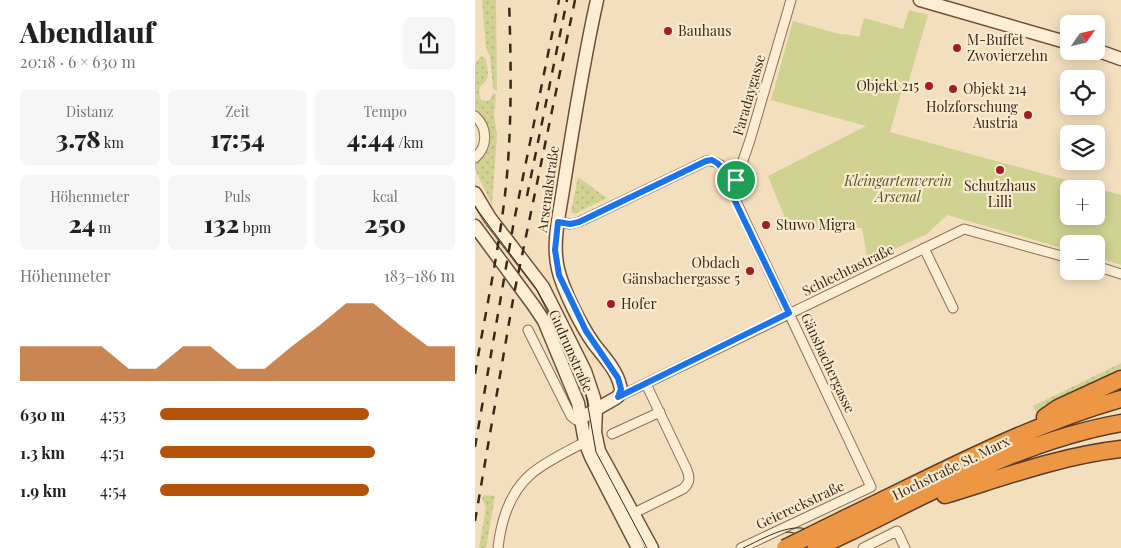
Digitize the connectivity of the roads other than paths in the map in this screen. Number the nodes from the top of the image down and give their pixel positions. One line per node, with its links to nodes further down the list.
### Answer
1 (597, 0): 12 (main road, Arsenalstraße)
2 (791, 0): 9 (street, Faradaygasse)
3 (920, 0): 4 (main road)
4 (1060, 40)
5 (1105, 53): 6 (main road)
6 (1121, 59)
7 (475, 116): 8 (street)
8 (475, 158)
9 (736, 180): 11 (street, Faradaygasse); 12 (street)
10 (475, 193): 25 (main road, Gudrunstraße)
11 (733, 197): 19 (street, Gänsbachergasse)
12 (558, 222): 23 (main road, Arsenalstraße)
13 (475, 226): 27 (main road, Gudrunstraße)
14 (925, 248): 15 (street, Schlechtastraße); 18 (street); 19 (street, Schlechtastraße)
15 (1060, 256)
16 (1105, 269): 17 (street)
17 (1121, 274)
18 (953, 308)
19 (789, 313): 22 (street, Schlechtastraße); 33 (street, Gänsbachergasse)
20 (528, 330): 27 (street, Gudrunstraße)
21 (1121, 379): 30 (highway)
22 (646, 384): 23 (street, Schlechtastraße); 26 (street)
23 (618, 397): 25 (main road)
24 (1121, 399): 30 (highway, Hochstraße St. Marx)
25 (596, 409): 27 (main road); 31 (main road, Gudrunstraße)
26 (660, 412): 29 (street); 35 (street)
27 (581, 418): 31 (main road, Gudrunstraße)
28 (1121, 423): 34 (highway, Hochstraße St. Marx)
29 (612, 434)
30 (1009, 440): 40 (highway, Hochstraße St. Marx, bridge)
31 (590, 441): 35 (main road); 36 (street); 37 (main road)
32 (1121, 449): 34 (highway)
33 (871, 487): 39 (street, Geiereckstraße)
34 (895, 510): 41 (highway, Hochstraße St. Marx, bridge)
35 (632, 514): 38 (main road)
36 (498, 548)
37 (638, 548)
38 (652, 548)
39 (741, 548)
40 (785, 548)
41 (816, 548)
42 (863, 548): 43 (street)
43 (905, 548)

